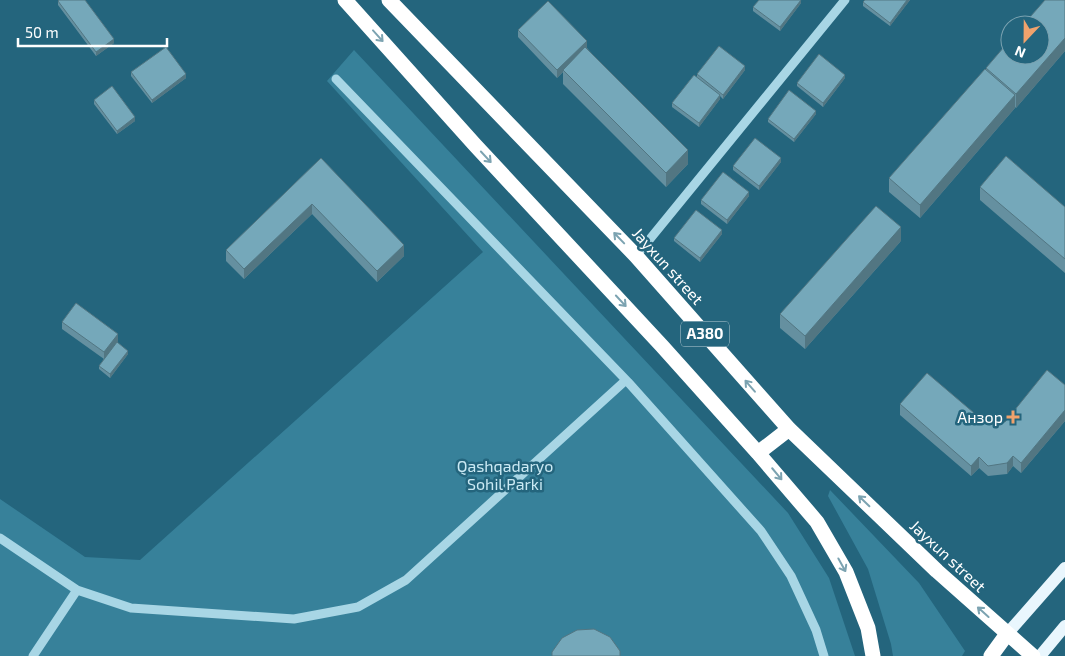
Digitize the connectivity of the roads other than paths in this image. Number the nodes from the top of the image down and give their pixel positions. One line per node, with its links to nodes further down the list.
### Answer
1 (345, 0): 8 (highway, A380, one-way to 8)
2 (389, 0): 5 (highway, Jayxun street / A380, one-way to 2)
3 (845, 0): 5 (street)
4 (336, 79): 6 (street)
5 (636, 256): 7 (highway, Jayxun street / A380, one-way to 5)
6 (626, 380): 11 (street); 15 (street)
7 (789, 429): 8 (highway); 13 (highway, Jayxun street / A380, one-way to 7)
8 (758, 453): 16 (highway, A380, one-way to 16)
9 (0, 538): 11 (street)
10 (1065, 568): 13 (main road)
11 (77, 590): 14 (street)
12 (1065, 626): 19 (main road)
13 (1007, 634): 17 (highway); 18 (highway, Jayxun street / A380)
14 (33, 656)
15 (824, 656)
16 (873, 656)
17 (992, 656)
18 (1033, 656)
19 (1040, 656)

